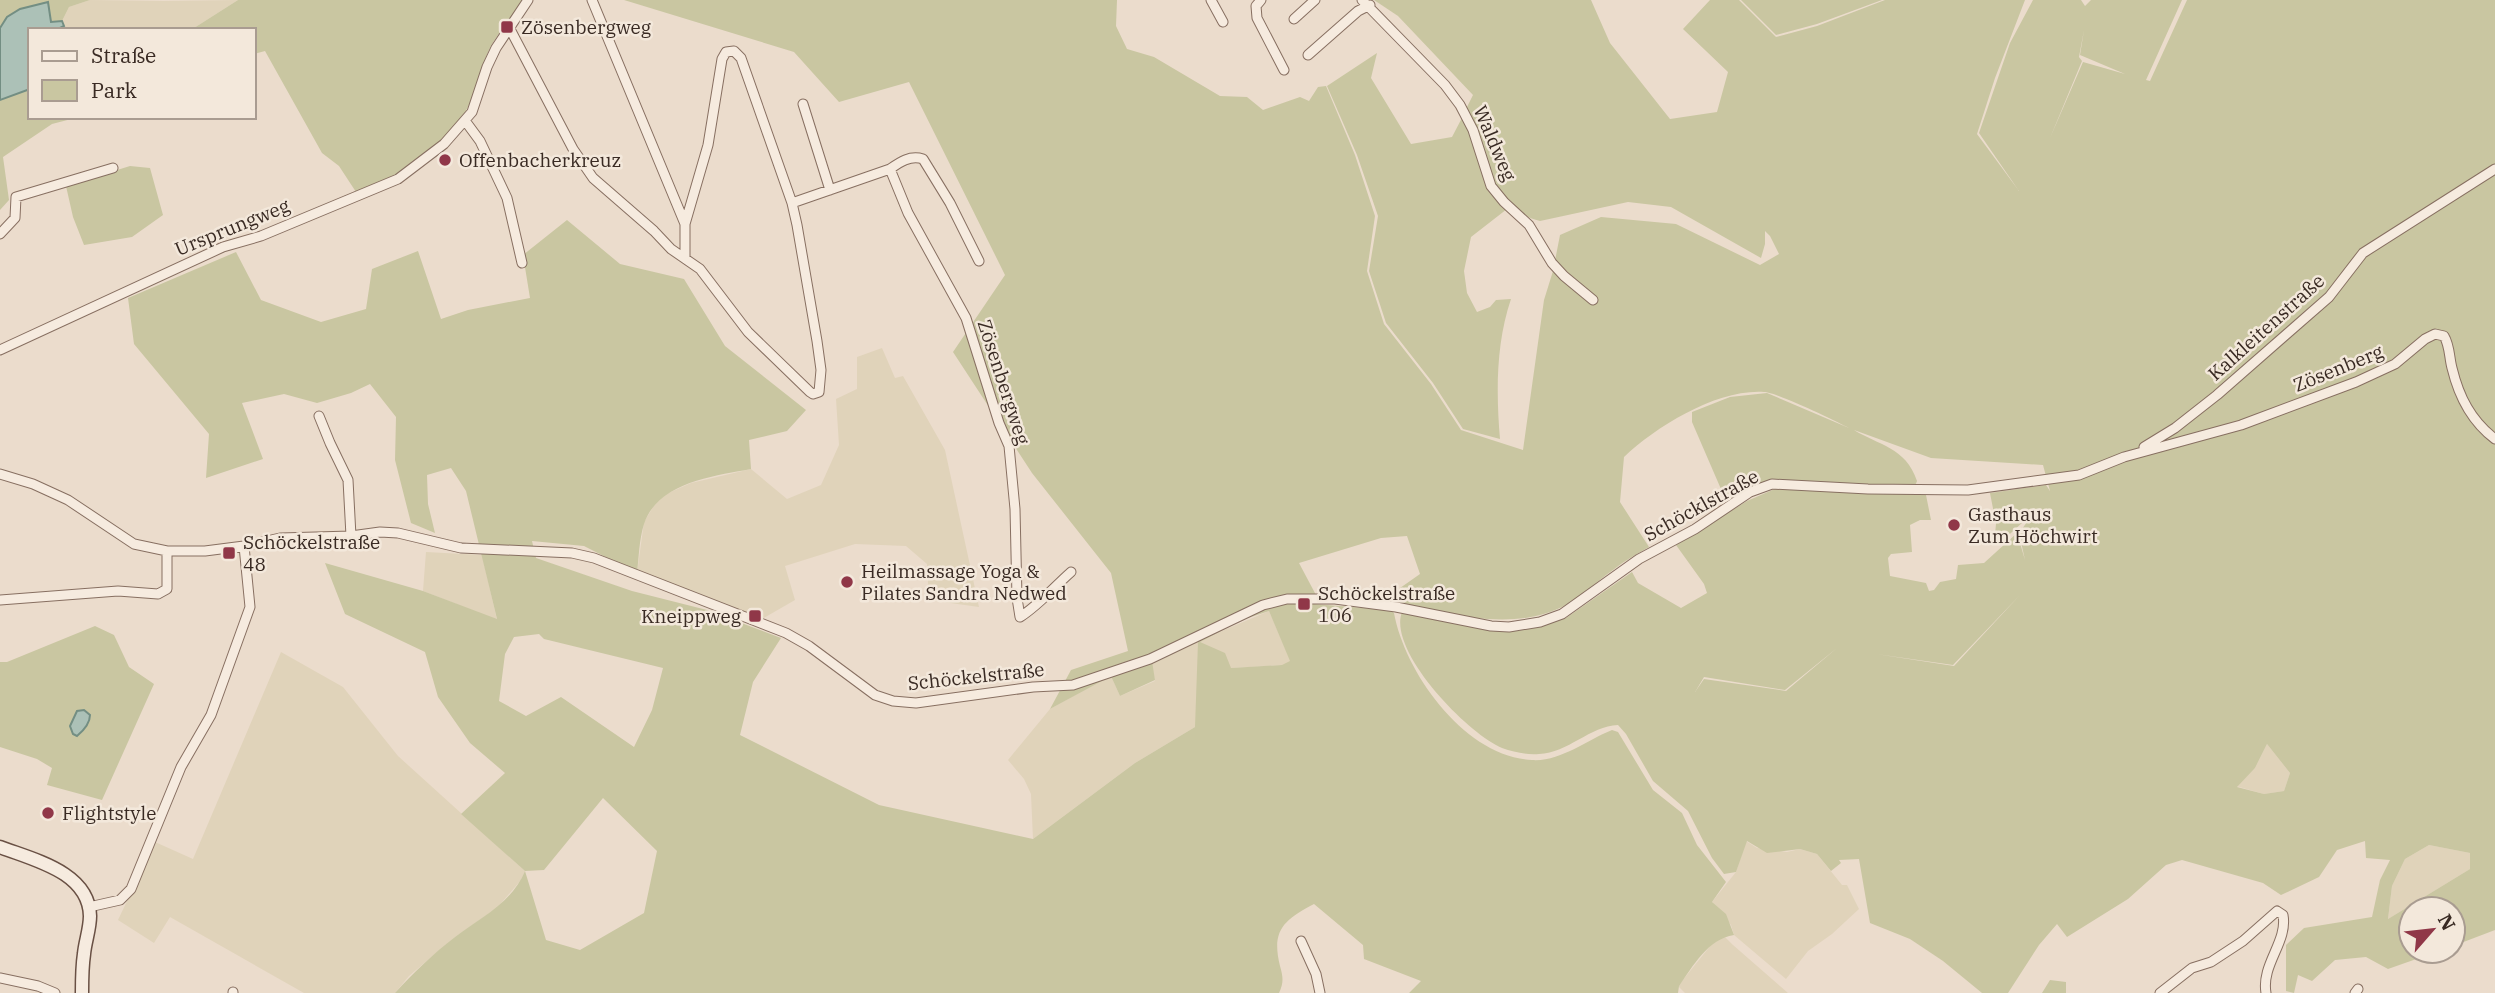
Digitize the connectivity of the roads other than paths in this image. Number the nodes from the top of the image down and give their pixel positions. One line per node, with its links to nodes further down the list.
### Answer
1 (528, 0): 9 (street, Ursprungweg)
2 (592, 0): 19 (street)
3 (1211, 0): 8 (street)
4 (1261, 0): 11 (street)
5 (1315, 0): 7 (street)
6 (1366, 3): 10 (street); 24 (street, Waldweg)
7 (1294, 19)
8 (1223, 22)
9 (510, 29): 13 (street, Ursprungweg); 21 (street)
10 (1308, 55)
11 (1284, 69)
12 (803, 104): 17 (street)
13 (466, 122): 23 (street); 25 (street, Ursprungweg)
14 (113, 168): 20 (street)
15 (890, 169): 17 (street); 22 (street); 33 (street, Zösenbergweg)
16 (2495, 170): 28 (street, Kalkleitenstraße)
17 (830, 190): 18 (street)
18 (792, 203): 19 (street); 21 (street)
19 (685, 225): 21 (street)
20 (0, 234)
21 (685, 257)
22 (979, 261)
23 (522, 263)
24 (1593, 300)
25 (0, 350)
26 (319, 416): 30 (street)
27 (2495, 439): 28 (street, Zösenberg)
28 (2124, 457): 35 (street, Schöcklstraße)
29 (0, 474): 32 (street, Schöckelstraße)
30 (351, 536): 31 (street, Schöckelstraße); 35 (street, Schöckelstraße)
31 (244, 546): 32 (street, Schöckelstraße); 37 (street)
32 (167, 551): 34 (street)
33 (1071, 572)
34 (0, 600)
35 (1396, 607)
36 (0, 847): 37 (main road)
37 (89, 907): 41 (main road)
38 (1301, 941): 42 (street)
39 (0, 978): 40 (street)
40 (55, 993)
41 (82, 993)
42 (1320, 993)
43 (2160, 993): 44 (street)
44 (2266, 993)

